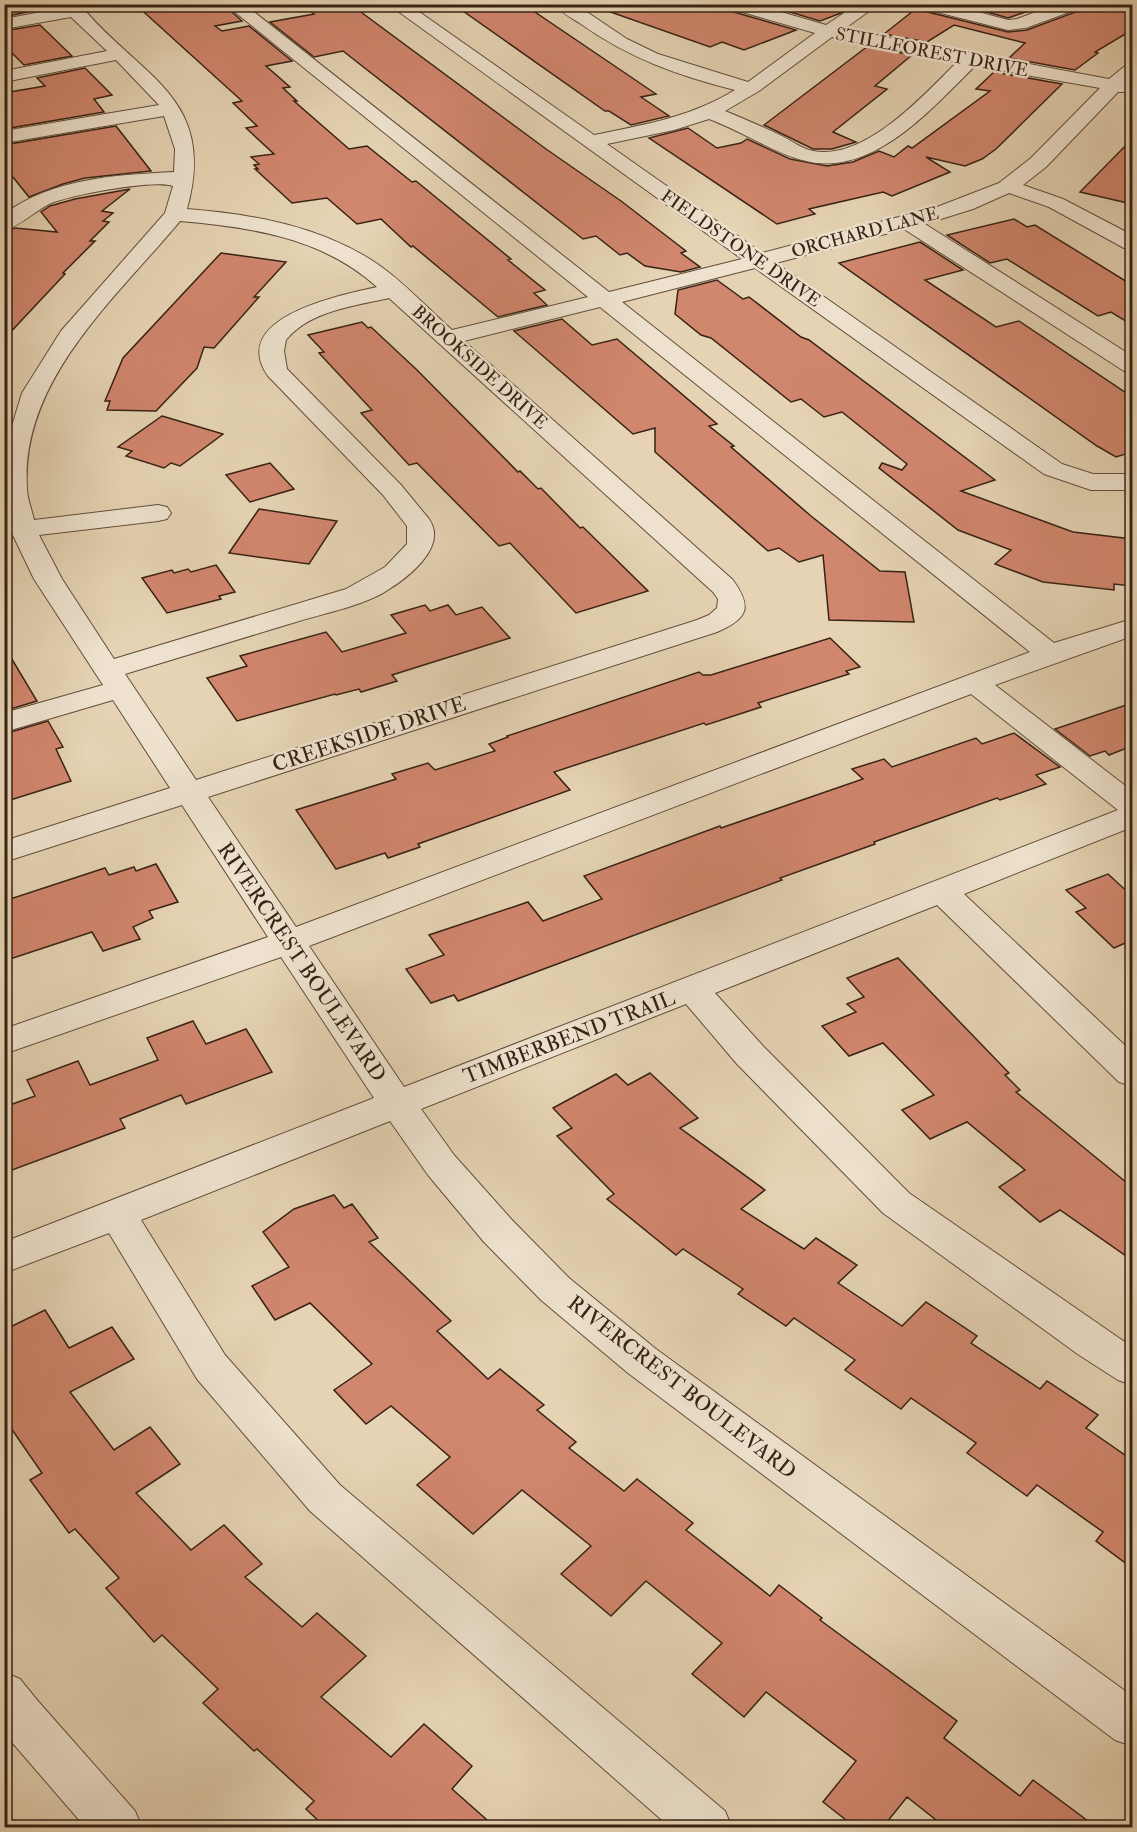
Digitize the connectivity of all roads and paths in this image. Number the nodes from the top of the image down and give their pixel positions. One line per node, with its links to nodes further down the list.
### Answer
1 (233, 4): 29 (street)
2 (396, 4): 20 (street, FIELDSTONE DRIVE)
3 (563, 4): 16 (street)
4 (734, 4): 10 (street, STILLFOREST DRIVE)
5 (871, 4): 10 (street)
6 (927, 4): 7 (street)
7 (1074, 4)
8 (72, 8): 9 (street); 11 (street, RIVERCREST BOULEVARD)
9 (4, 24)
10 (829, 31): 12 (street, STILLFOREST DRIVE); 16 (street)
11 (121, 54): 14 (street); 17 (street, RIVERCREST BOULEVARD)
12 (970, 60): 15 (street, STILLFOREST DRIVE); 18 (street)
13 (1132, 70): 15 (street, ORCHARD LANE)
14 (4, 77)
15 (1122, 87): 22 (street, ORCHARD LANE)
16 (749, 88): 18 (street)
17 (171, 109): 19 (street); 21 (street, RIVERCREST BOULEVARD)
18 (709, 112): 20 (street)
19 (4, 137)
20 (591, 142): 27 (street, FIELDSTONE DRIVE)
21 (183, 178): 23 (street, RIVERCREST BOULEVARD); 25 (street)
22 (1006, 186): 24 (street, ORCHARD LANE); 26 (street)
23 (174, 214): 28 (street, BROOKSIDE DRIVE); 34 (street, RIVERCREST BOULEVARD)
24 (906, 221): 27 (street, ORCHARD LANE); 31 (street)
25 (4, 224)
26 (1129, 239)
27 (759, 261): 29 (street, ORCHARD LANE); 32 (street, FIELDSTONE DRIVE)
28 (394, 290): 30 (street, BROOKSIDE DRIVE); 38 (street)
29 (603, 300): 30 (street, ORCHARD LANE); 37 (street)
30 (448, 338): 35 (street, BROOKSIDE DRIVE)
31 (1132, 366)
32 (1132, 482)
33 (158, 513): 34 (street)
34 (23, 529): 38 (street, RIVERCREST BOULEVARD)
35 (730, 610): 41 (street, CREEKSIDE DRIVE)
36 (1132, 627): 37 (street)
37 (1050, 654): 39 (street)
38 (114, 680): 40 (street); 41 (street, RIVERCREST BOULEVARD)
39 (975, 683): 42 (street); 46 (street)
40 (4, 723)
41 (189, 792): 44 (street, CREEKSIDE DRIVE); 46 (street, RIVERCREST BOULEVARD)
42 (1132, 806)
43 (1132, 816): 45 (street, TIMBERBEND TRAIL)
44 (4, 852)
45 (942, 891): 47 (street, TIMBERBEND TRAIL); 49 (street)
46 (288, 942): 48 (street); 50 (street, RIVERCREST BOULEVARD)
47 (692, 989): 50 (street, TIMBERBEND TRAIL); 53 (street)
48 (4, 1042)
49 (1132, 1073)
50 (397, 1104): 51 (street, TIMBERBEND TRAIL); 55 (street, RIVERCREST BOULEVARD)
51 (117, 1214): 52 (street, TIMBERBEND TRAIL); 57 (street)
52 (4, 1258)
53 (1132, 1368)
54 (4, 1694): 56 (street)
55 (1132, 1724)
56 (118, 1827)
57 (708, 1827)

